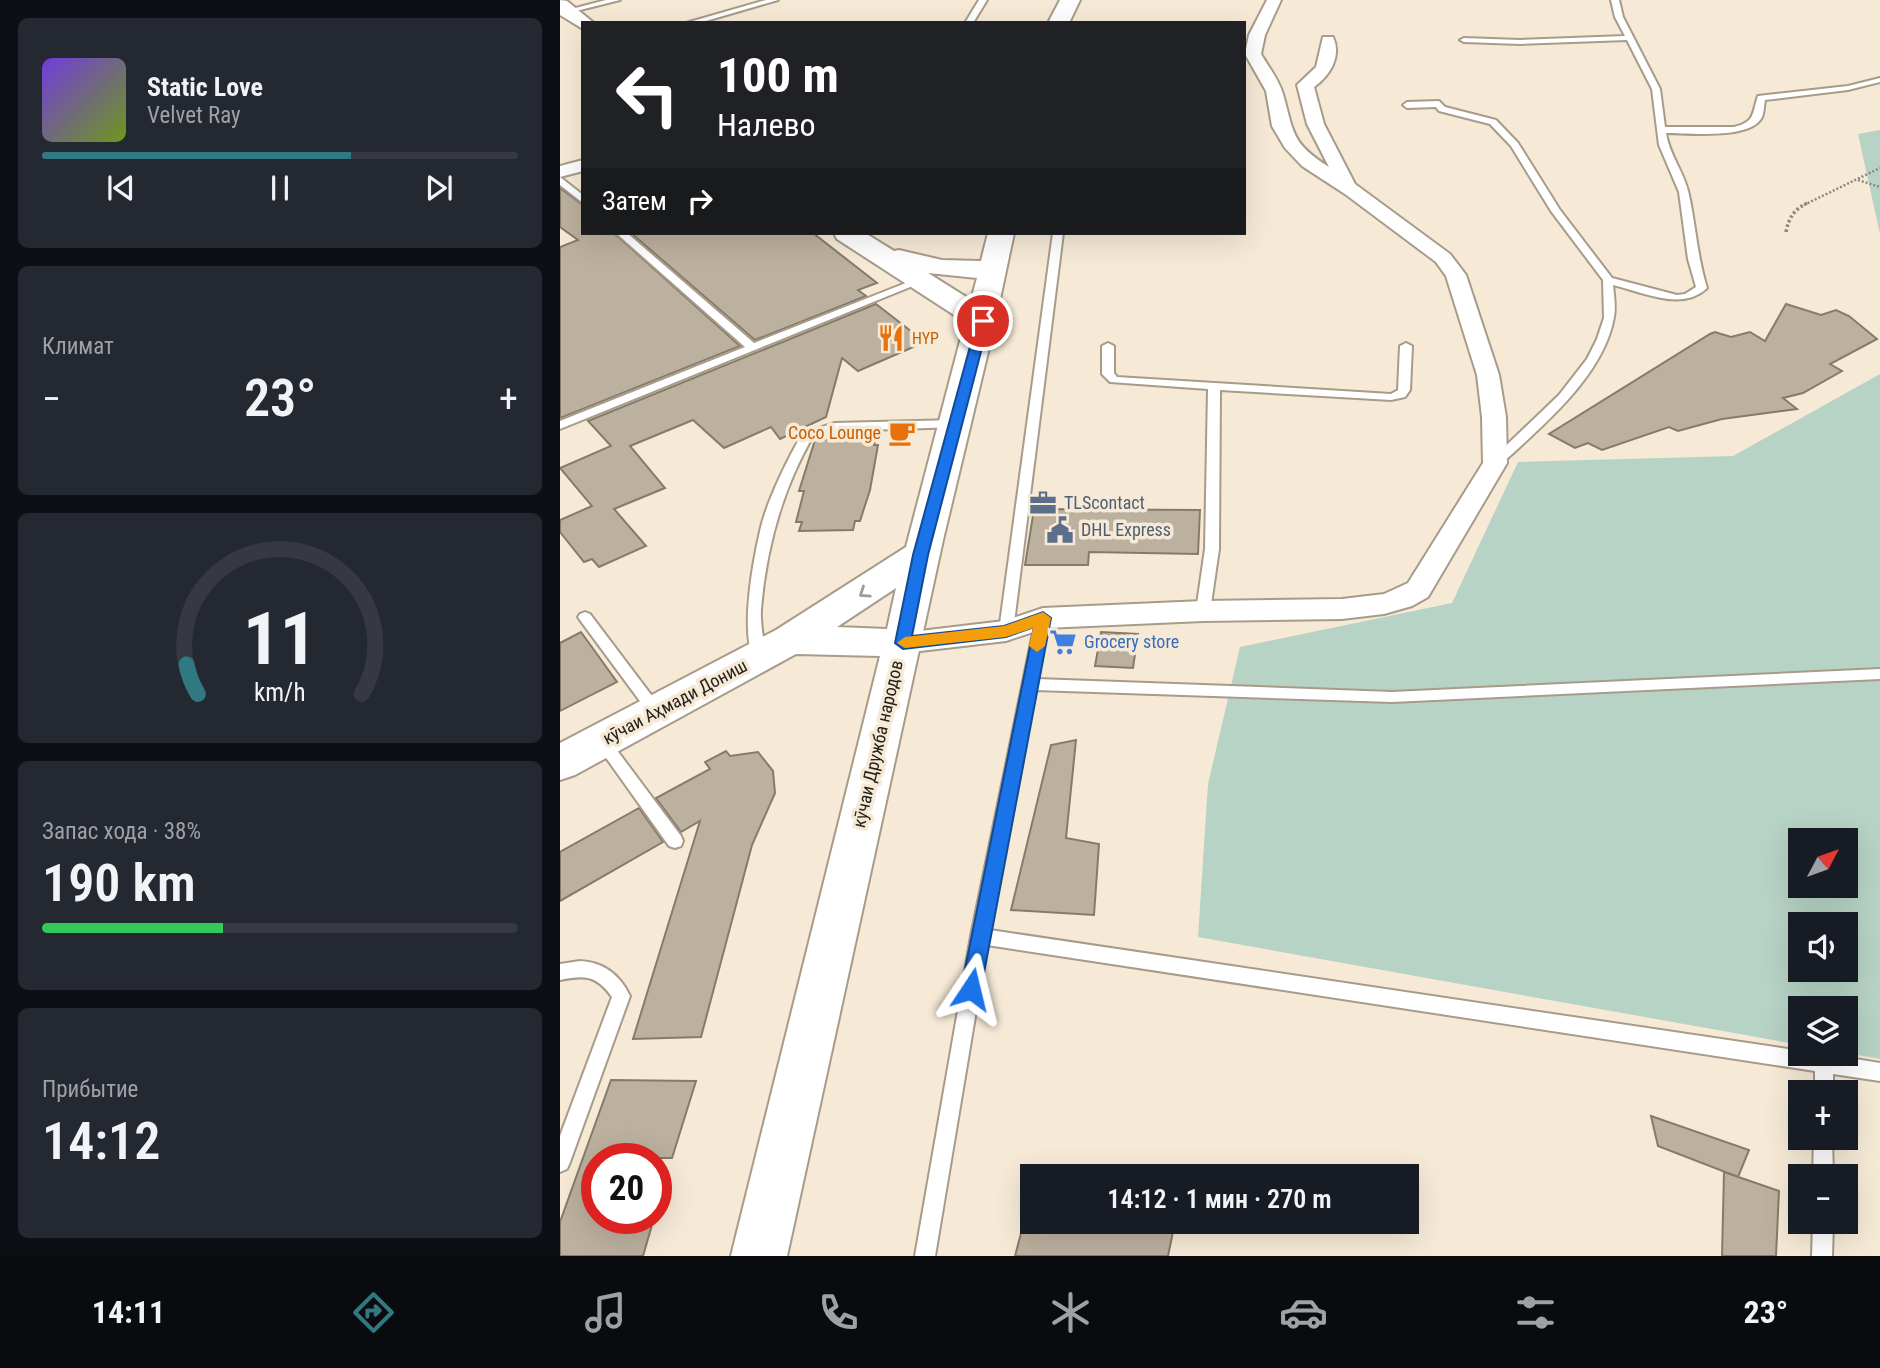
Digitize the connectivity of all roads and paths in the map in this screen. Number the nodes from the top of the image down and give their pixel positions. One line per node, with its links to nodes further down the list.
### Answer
1 (616, 0): 7 (lane)
2 (774, 0): 8 (lane)
3 (983, 0): 9 (lane)
4 (1070, 0): 10 (main road)
5 (1274, 0): 11 (street)
6 (1615, 0): 12 (lane)
7 (568, 13)
8 (697, 21)
9 (969, 21)
10 (1059, 21)
11 (1251, 35): 24 (street)
12 (1631, 38): 14 (lane); 17 (lane)
13 (1328, 40): 24 (street)
14 (1464, 40)
15 (1880, 80): 17 (lane)
16 (1407, 105): 32 (lane)
17 (1660, 130): 32 (lane)
18 (581, 165): 20 (street)
19 (1880, 168): 22 (path)
20 (560, 172)
21 (560, 180): 25 (lane)
22 (1858, 180): 23 (path); 26 (path)
23 (1880, 187)
24 (1352, 190): 41 (street)
25 (581, 198)
26 (1786, 232)
27 (623, 235): 37 (lane)
28 (1058, 235): 46 (lane)
29 (856, 239): 31 (main road); 33 (main road)
30 (997, 245): 31 (main road); 31 (main road); 34 (main road, кӯчаи Дружба народов)
31 (900, 258)
32 (1608, 280): 41 (lane)
33 (920, 281): 34 (main road); 37 (lane)
34 (983, 321): 39 (main road, кӯчаи Дружба народов)
35 (1108, 346): 38 (lane)
36 (1406, 346): 38 (lane)
37 (753, 348): 40 (lane)
38 (1214, 386): 43 (lane)
39 (955, 424): 42 (main road, кӯчаи Дружба народов); 48 (lane)
40 (560, 425)
41 (1495, 463): 43 (street)
42 (920, 555): 47 (main road, кӯчаи Дружба народов); 48 (main road, кӯчаи Аҳмади Дониш, one-way to 48)
43 (1203, 611): 45 (street)
44 (585, 617): 51 (lane)
45 (1043, 618): 46 (street); 50 (lane)
46 (1006, 631): 47 (street)
47 (903, 643): 48 (main road); 62 (main road, кӯчаи Дружба народов)
48 (775, 649): 51 (main road, кӯчаи Аҳмади Дониш)
49 (1878, 677): 50 (lane)
50 (1028, 684): 55 (lane)
51 (657, 713): 52 (main road, кӯчаи Аҳмади Дониш)
52 (602, 741): 53 (main road, кӯчаи Аҳмади Дониш); 54 (lane)
53 (560, 763)
54 (675, 841)
55 (981, 936): 57 (lane); 63 (lane)
56 (560, 972): 60 (lane)
57 (1788, 1057)
58 (1846, 1066): 59 (lane)
59 (1880, 1072)
60 (560, 1162)
61 (1823, 1234): 64 (lane)
62 (759, 1256)
63 (925, 1256)
64 (1822, 1256)

